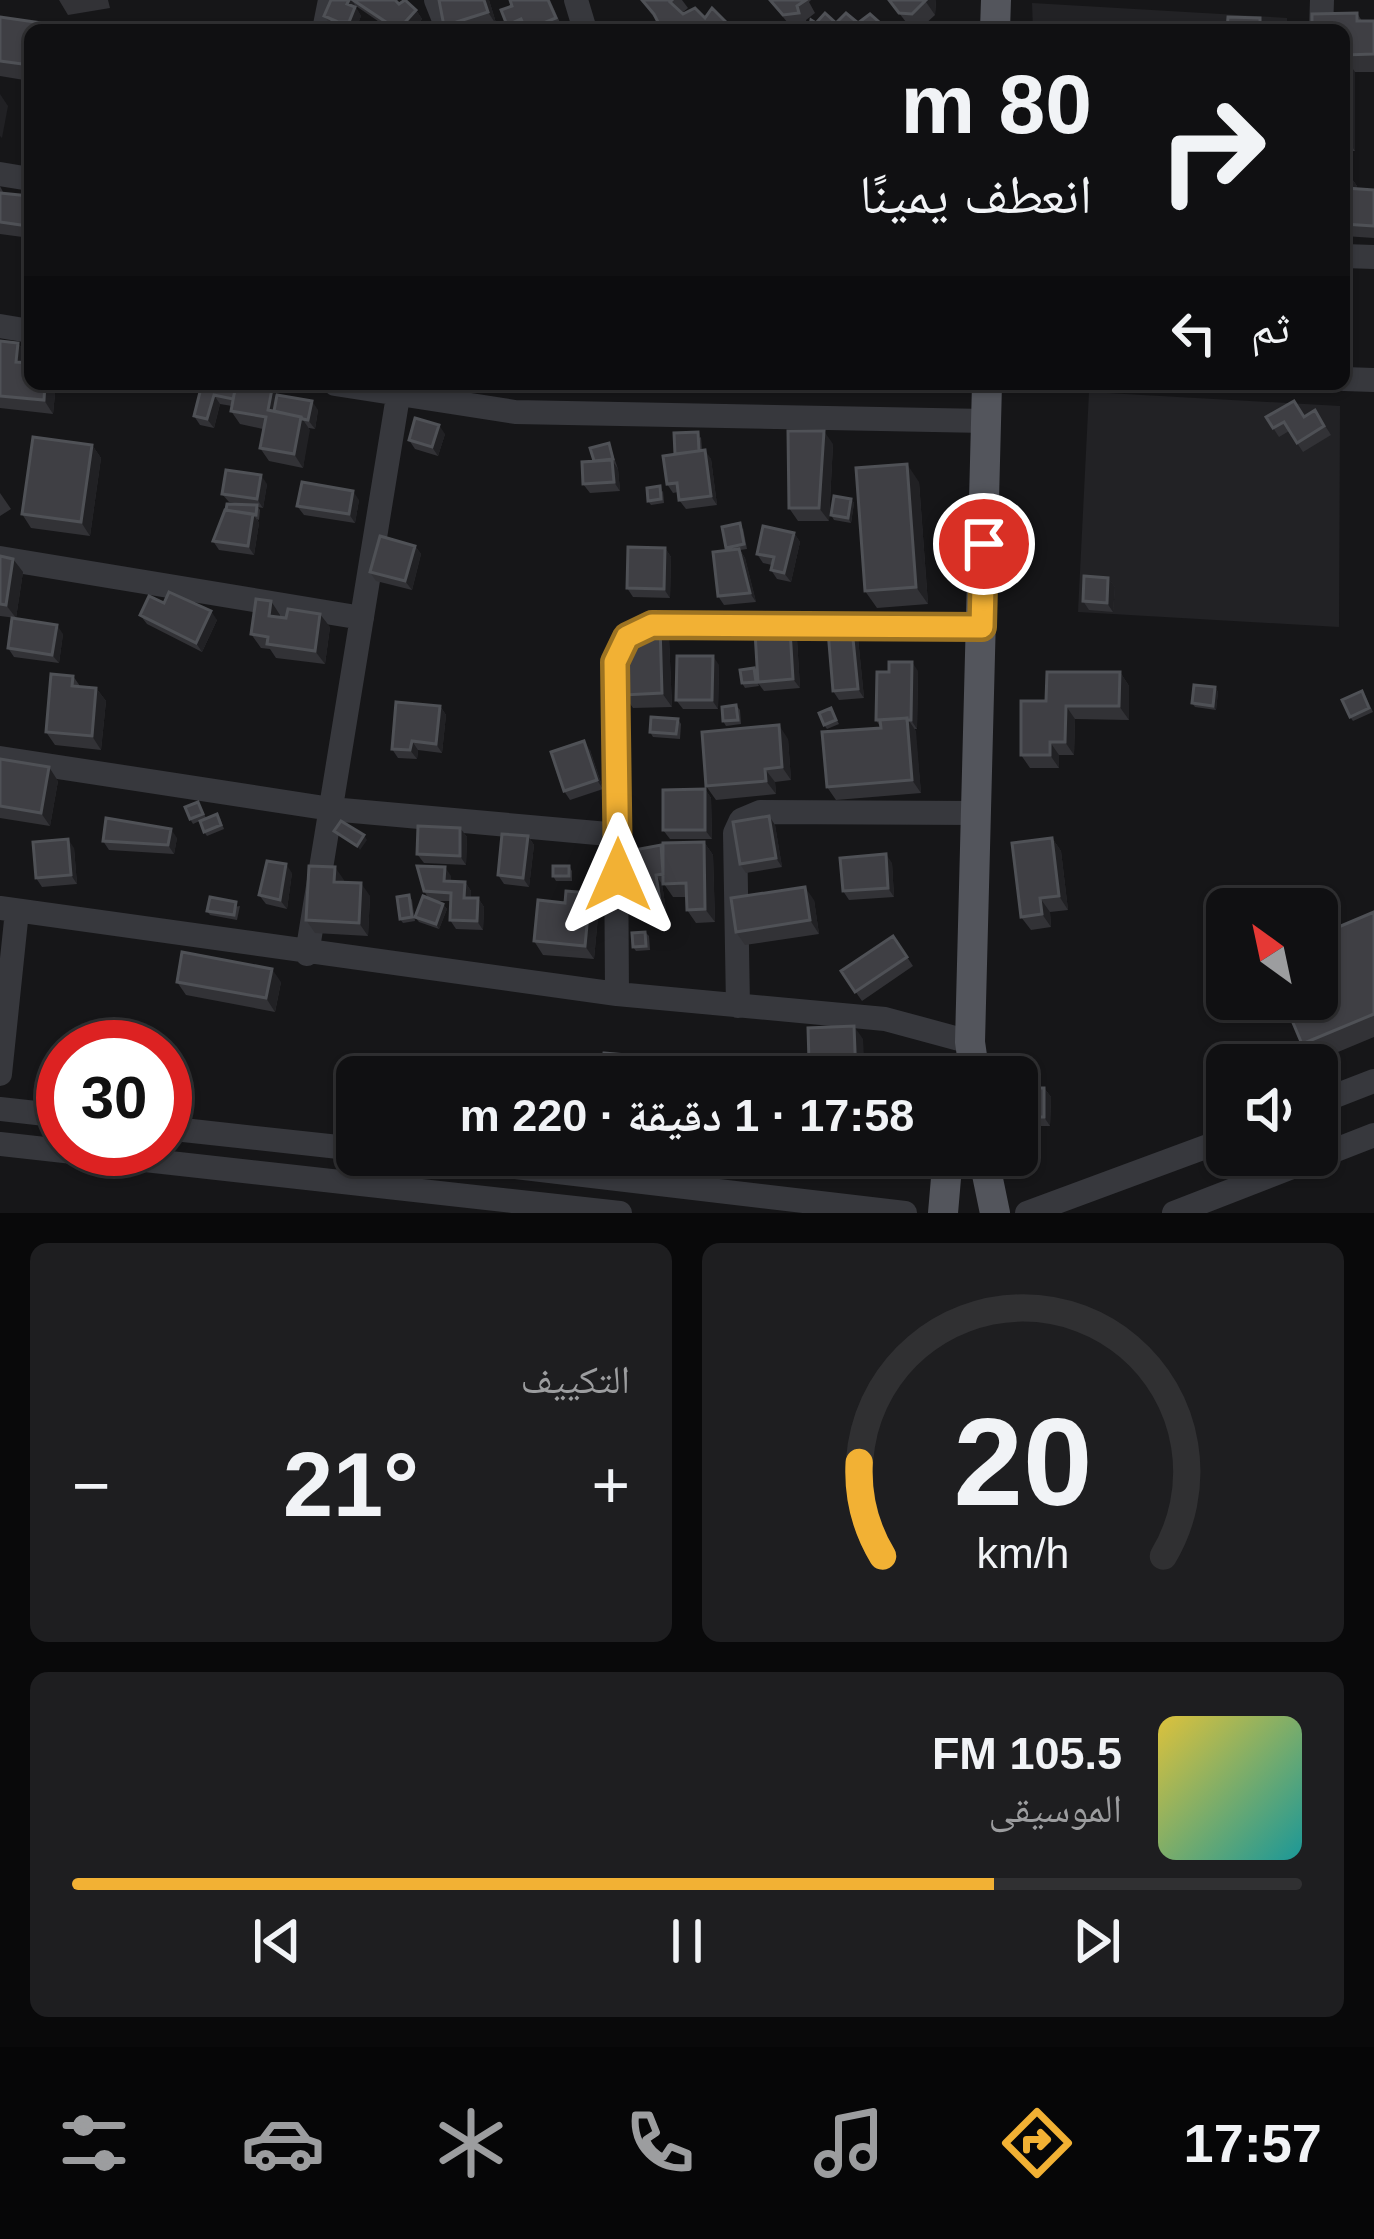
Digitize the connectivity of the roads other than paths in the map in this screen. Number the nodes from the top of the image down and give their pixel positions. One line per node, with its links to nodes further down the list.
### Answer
1 (987, 390): 3 (main road)
2 (399, 391): 3 (street); 5 (street)
3 (986, 421): 6 (main road)
4 (0, 558): 5 (street)
5 (362, 618): 8 (street)
6 (982, 627): 9 (main road); 10 (street)
7 (0, 758): 8 (street)
8 (331, 809): 10 (street); 12 (street)
9 (977, 813): 14 (street); 15 (main road)
10 (619, 836): 13 (street)
11 (9, 909): 12 (street); 18 (street)
12 (307, 955): 13 (street)
13 (616, 994): 14 (street)
14 (738, 1006): 15 (street)
15 (970, 1042): 16 (main road); 17 (main road)
16 (967, 1056)
17 (972, 1056)
18 (0, 1074)
19 (1374, 1081): 20 (street)
20 (1338, 1095)
21 (0, 1109): 22 (street)
22 (36, 1113)
23 (192, 1131): 26 (street)
24 (1374, 1135): 39 (street)
25 (0, 1144): 32 (street)
26 (336, 1147)
27 (1206, 1147): 38 (street)
28 (598, 1176): 32 (street)
29 (606, 1176): 33 (street)
30 (947, 1176): 34 (main road)
31 (987, 1176): 37 (main road)
32 (603, 1212)
33 (904, 1213)
34 (944, 1213)
35 (965, 1213): 36 (main road)
36 (984, 1213)
37 (995, 1213)
38 (1027, 1213)
39 (1174, 1213)

